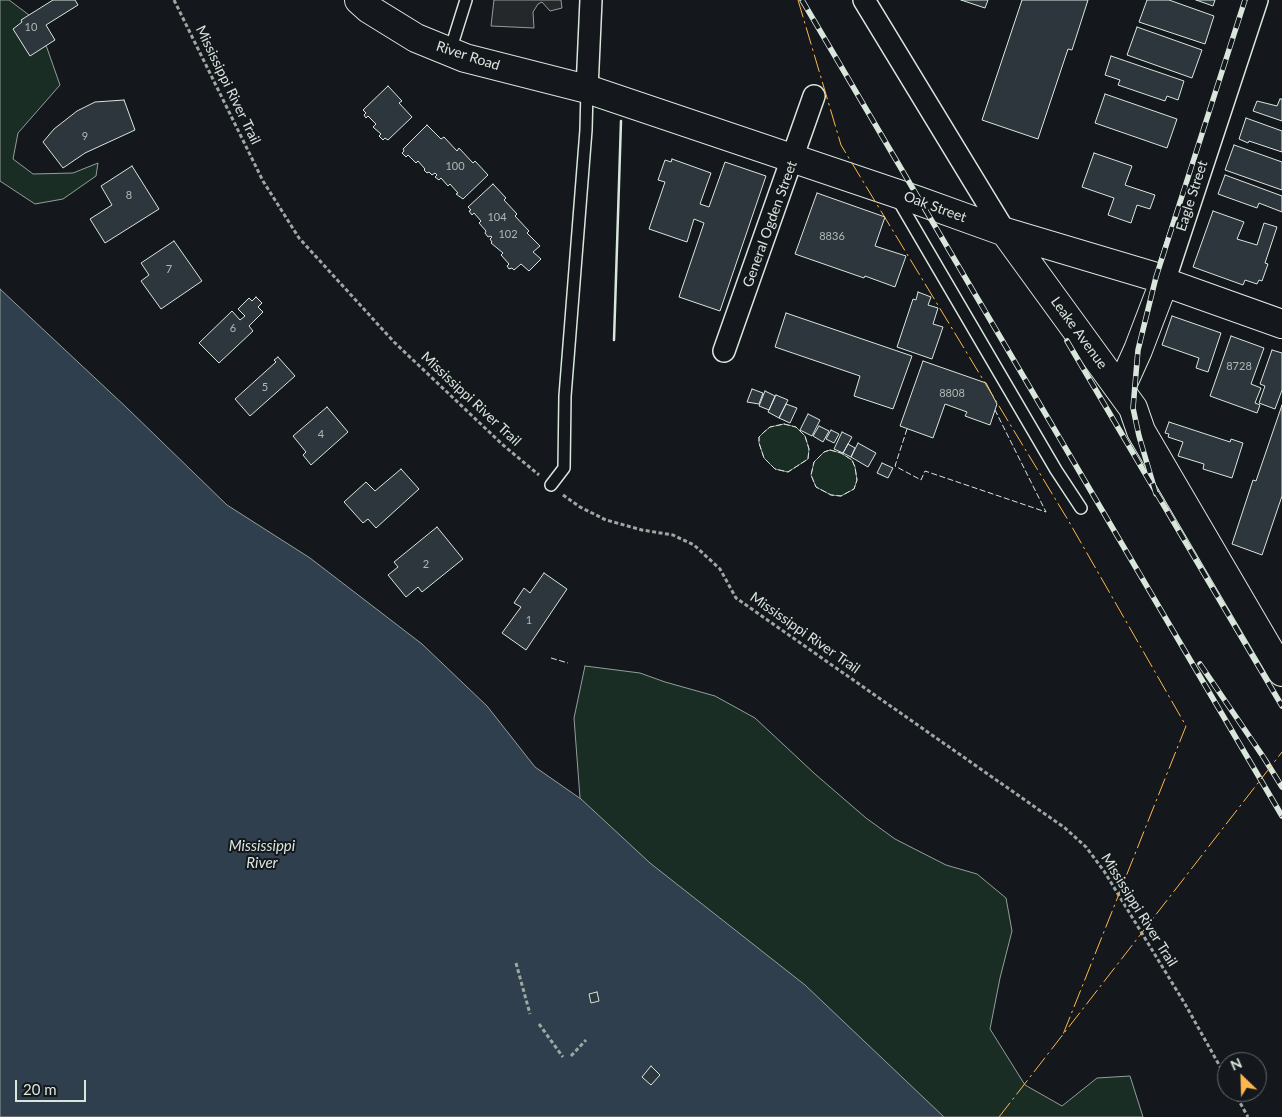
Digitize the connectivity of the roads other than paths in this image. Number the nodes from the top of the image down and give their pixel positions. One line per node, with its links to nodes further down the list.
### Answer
1 (359, 0): 6 (main road, River Road)
2 (466, 0): 6 (lane)
3 (591, 0): 7 (street)
4 (864, 0): 11 (street, Leake Avenue)
5 (1257, 0): 12 (street, Eagle Street)
6 (450, 52): 7 (main road, River Road)
7 (587, 89): 9 (main road, Oak Street); 16 (lane)
8 (814, 96): 9 (street, General Ogden Street)
9 (793, 159): 10 (main road, Oak Street); 14 (street, General Ogden Street)
10 (894, 192): 11 (main road, Oak Street); 17 (lane)
11 (1005, 232): 12 (main road, Oak Street); 15 (main road, Leake Avenue)
12 (1164, 282): 13 (main road, Oak Street); 15 (main road, Eagle Street)
13 (1282, 324)
14 (724, 350)
15 (1120, 390): 18 (main road, Leake Avenue)
16 (551, 485)
17 (1081, 508)
18 (1282, 672)

